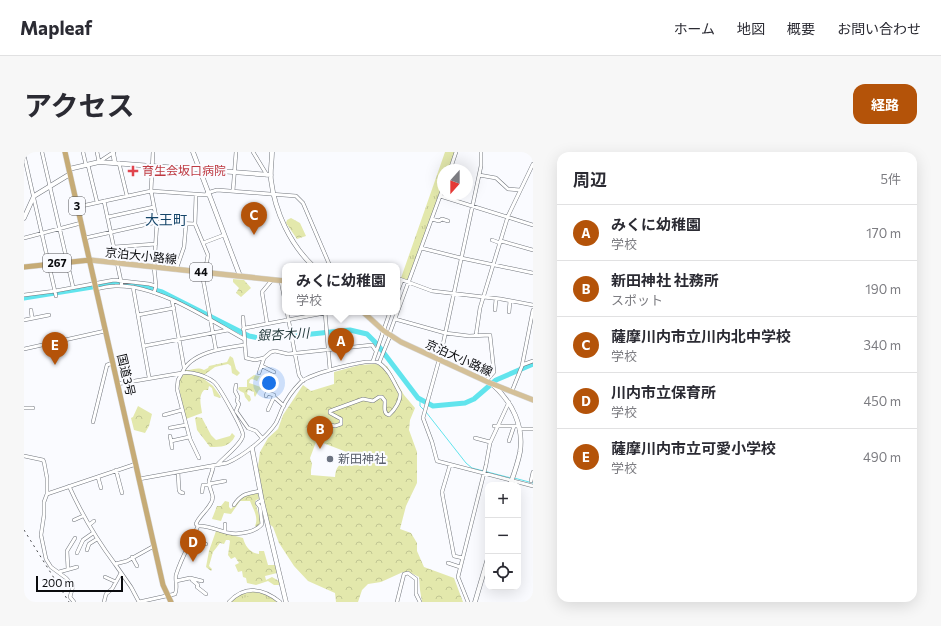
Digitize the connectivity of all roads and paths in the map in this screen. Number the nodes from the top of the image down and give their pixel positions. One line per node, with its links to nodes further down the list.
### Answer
1 (42, 152): 26 (street)
2 (65, 152): 21 (highway, 国道3号 / 3)
3 (83, 152): 18 (street)
4 (97, 152): 14 (street)
5 (113, 152): 14 (street); 15 (street)
6 (153, 152): 19 (street)
7 (193, 152): 20 (street)
8 (236, 152): 22 (street)
9 (253, 152): 24 (street)
10 (272, 152): 24 (street)
11 (456, 152): 16 (street)
12 (481, 152): 25 (street)
13 (24, 155): 23 (street)
14 (99, 162): 15 (street); 18 (street)
15 (117, 163): 19 (street); 34 (street)
16 (452, 164)
17 (533, 164): 27 (street)
18 (87, 165): 21 (street); 38 (street)
19 (152, 166): 20 (street); 28 (street)
20 (199, 169): 22 (street); 30 (street)
21 (69, 172): 26 (street); 40 (highway, 国道3号 / 3)
22 (234, 173): 24 (street); 29 (street)
23 (26, 175): 33 (street)
24 (269, 175): 31 (street)
25 (479, 175): 27 (street); 39 (street)
26 (50, 186): 33 (street); 52 (street)
27 (520, 190): 42 (street)
28 (150, 191): 32 (street); 34 (street); 41 (street)
29 (233, 191): 30 (street); 31 (street)
30 (208, 194): 32 (street); 55 (street)
31 (274, 194): 69 (street); 70 (street)
32 (196, 195): 50 (street)
33 (34, 196): 44 (street); 54 (street)
34 (127, 196): 37 (street)
35 (439, 200): 45 (street)
36 (453, 200): 39 (street)
37 (104, 201): 38 (street); 43 (street)
38 (97, 202): 40 (street)
39 (472, 206): 42 (street); 65 (street)
40 (77, 207): 48 (highway, 国道3号 / 3)
41 (154, 207): 43 (street); 47 (street)
42 (508, 216): 51 (street); 59 (street)
43 (108, 217): 53 (street)
44 (24, 218)
45 (432, 219): 46 (street); 63 (street)
46 (448, 221)
47 (157, 222): 49 (street); 53 (street); 61 (street)
48 (81, 223): 52 (street); 57 (highway, 国道3号 / 3)
49 (186, 224): 50 (street); 75 (street)
50 (195, 224): 60 (street)
51 (533, 225)
52 (60, 229): 54 (street); 67 (street)
53 (111, 232): 57 (street); 62 (street)
54 (42, 233): 56 (street); 71 (street)
55 (224, 235): 60 (street); 78 (street)
56 (24, 238)
57 (85, 238): 66 (highway, 国道3号 / 3)
58 (492, 240): 59 (street)
59 (501, 242): 64 (street); 72 (street)
60 (203, 243): 76 (street)
61 (156, 244): 62 (street); 74 (street)
62 (114, 247): 68 (street)
63 (421, 248): 65 (street); 82 (street)
64 (533, 250)
65 (461, 258): 72 (street); 91 (street)
66 (90, 260): 67 (highway, 267); 68 (main road, 京泊大小路線 / 44); 85 (highway, 国道3号 / 3)
67 (68, 262): 71 (highway, 267); 86 (street)
68 (118, 263): 74 (main road, 京泊大小路線 / 44); 83 (street)
69 (310, 263)
70 (329, 263)
71 (49, 264): 73 (highway, 267); 90 (street)
72 (494, 265): 77 (street); 93 (street)
73 (24, 266)
74 (154, 267): 75 (main road, 京泊大小路線 / 44); 88 (street)
75 (176, 270): 76 (main road, 京泊大小路線 / 44)
76 (205, 272): 78 (main road, 京泊大小路線 / 44); 114 (street)
77 (533, 273)
78 (240, 276): 79 (main road, 京泊大小路線 / 44)
79 (272, 280): 81 (main road, 京泊大小路線 / 44); 118 (street)
80 (402, 280): 82 (street); 84 (street)
81 (282, 281)
82 (408, 282): 91 (street); 97 (street)
83 (122, 283): 85 (street); 85 (street); 87 (street); 88 (street)
84 (400, 285)
85 (96, 286): 86 (street); 119 (highway, 国道3号 / 3)
86 (73, 287): 90 (street)
87 (132, 287): 89 (street); 105 (street)
88 (156, 287): 89 (street)
89 (154, 292): 95 (street)
90 (56, 293): 92 (street)
91 (454, 294): 93 (street); 124 (street)
92 (24, 295)
93 (484, 298): 94 (street); 125 (street)
94 (496, 299): 96 (street); 101 (street)
95 (172, 300): 99 (street); 114 (street)
96 (510, 301): 98 (street); 103 (street)
97 (400, 305)
98 (533, 305)
99 (174, 308): 105 (street); 128 (street)
100 (31, 310): 113 (street)
101 (495, 310)
102 (533, 310): 142 (street)
103 (509, 312)
104 (49, 315): 113 (street)
105 (138, 315): 130 (street)
106 (287, 315): 115 (street)
107 (309, 315): 115 (street)
108 (325, 315): 133 (street)
109 (366, 315): 122 (main road, 京泊大小路線)
110 (389, 315): 122 (street)
111 (396, 315): 116 (street)
112 (243, 317): 121 (street)
113 (32, 318): 117 (street)
114 (210, 318): 120 (street); 123 (street)
115 (288, 319): 118 (street); 135 (street)
116 (395, 319): 124 (street); 126 (street)
117 (24, 320)
118 (267, 323): 121 (street)
119 (105, 330): 131 (street); 140 (highway, 国道3号 / 3)
120 (228, 330): 123 (street); 127 (street)
121 (244, 330): 127 (street)
122 (384, 331): 126 (main road, 京泊大小路線); 134 (street)
123 (213, 333): 128 (street); 132 (street)
124 (445, 333): 125 (street); 137 (street)
125 (476, 335): 151 (street)
126 (390, 336): 137 (main road, 京泊大小路線); 141 (street)
127 (244, 338): 129 (street)
128 (179, 340): 130 (street); 144 (street)
129 (245, 344): 132 (street); 136 (street)
130 (144, 346): 149 (street)
131 (24, 349)
132 (216, 350): 144 (street)
133 (329, 350): 134 (street); 135 (street); 145 (street)
134 (377, 351): 138 (street)
135 (294, 354): 136 (street); 150 (street)
136 (264, 358): 143 (street)
137 (439, 360): 151 (main road, 京泊大小路線); 187 (street)
138 (373, 361): 141 (street); 145 (street)
139 (533, 361): 142 (street)
140 (113, 363): 152 (highway, 国道3号 / 3); 165 (street)
141 (380, 363): 169 (street)
142 (522, 365): 154 (street)
143 (262, 366): 147 (street); 148 (street)
144 (184, 367): 146 (street)
145 (330, 370): 150 (street)
146 (182, 372): 149 (street); 162 (street); 188 (street)
147 (274, 372)
148 (259, 373)
149 (149, 377): 152 (street)
150 (303, 381): 159 (street)
151 (491, 383): 154 (main road, 京泊大小路線); 158 (street)
152 (118, 384): 186 (highway, 国道3号 / 3)
153 (236, 385): 176 (street)
154 (512, 391): 157 (main road, 京泊大小路線); 158 (street)
155 (266, 396): 156 (street)
156 (274, 396): 159 (street); 163 (street)
157 (533, 400)
158 (508, 402): 168 (street); 170 (street)
159 (284, 406): 176 (street)
160 (24, 408): 161 (street)
161 (33, 408)
162 (182, 410): 164 (street); 166 (street)
163 (268, 410)
164 (164, 415)
165 (93, 422)
166 (186, 425): 171 (street); 175 (street)
167 (494, 426): 168 (street)
168 (499, 426): 170 (street); 181 (street)
169 (318, 427): 173 (street); 178 (street)
170 (517, 427): 172 (street); 180 (street); 196 (street)
171 (170, 428)
172 (533, 430)
173 (330, 432)
174 (170, 436): 179 (street)
175 (189, 437): 179 (street); 185 (street)
176 (262, 438): 183 (street)
177 (475, 438): 181 (street)
178 (321, 439)
179 (171, 441): 182 (street)
180 (509, 441)
181 (490, 442): 190 (street)
182 (172, 448)
183 (252, 448): 188 (street); 202 (street)
184 (24, 456): 206 (street)
185 (199, 458)
186 (136, 464): 189 (street); 194 (highway, 国道3号 / 3)
187 (450, 464): 190 (street); 226 (street)
188 (215, 465): 191 (street); 198 (street)
189 (116, 470): 193 (street); 204 (street)
190 (485, 471): 196 (street); 226 (street)
191 (178, 472): 194 (street); 205 (street)
192 (533, 472): 197 (street)
193 (98, 477): 199 (street); 201 (street)
194 (139, 479): 221 (highway, 国道3号 / 3)
195 (225, 481): 198 (street)
196 (512, 481): 200 (street)
197 (531, 481)
198 (210, 485): 203 (street); 214 (street)
199 (69, 486): 206 (street); 209 (street)
200 (533, 486)
201 (101, 488)
202 (260, 491): 207 (street); 208 (street)
203 (202, 492)
204 (122, 493)
205 (183, 493)
206 (47, 494): 234 (street)
207 (262, 500): 215 (street); 251 (street)
208 (234, 505)
209 (83, 516): 210 (street); 213 (street)
210 (74, 520)
211 (94, 521): 213 (street)
212 (225, 524): 215 (street)
213 (88, 525): 216 (street)
214 (198, 526): 215 (street); 218 (street)
215 (225, 532)
216 (93, 533): 219 (street); 224 (street)
217 (75, 538): 232 (street)
218 (193, 538): 220 (street); 239 (street)
219 (97, 539): 222 (street); 228 (street)
220 (206, 544)
221 (154, 546): 225 (street); 244 (highway, 国道3号 / 3)
222 (87, 550)
223 (131, 552): 225 (street)
224 (77, 553)
225 (133, 557): 228 (street); 229 (street)
226 (462, 558): 231 (street)
227 (448, 563): 231 (street)
228 (115, 564): 235 (street)
229 (137, 566)
230 (77, 567): 232 (street)
231 (460, 567): 254 (street)
232 (68, 569): 234 (street)
233 (485, 569): 255 (street)
234 (59, 572): 245 (street)
235 (121, 573): 241 (street); 247 (street)
236 (105, 577): 241 (street)
237 (190, 578): 238 (street); 240 (street); 243 (street)
238 (183, 580): 239 (street); 242 (street)
239 (176, 581): 242 (street)
240 (202, 581)
241 (116, 582): 246 (street)
242 (177, 588): 244 (street)
243 (206, 594)
244 (167, 596): 247 (street); 248 (highway, 国道3号 / 3)
245 (74, 602)
246 (104, 602)
247 (139, 602)
248 (171, 602)
249 (229, 602): 250 (street)
250 (280, 602)
251 (286, 602)
252 (397, 602): 253 (street)
253 (420, 602)
254 (468, 602)
255 (476, 602)

